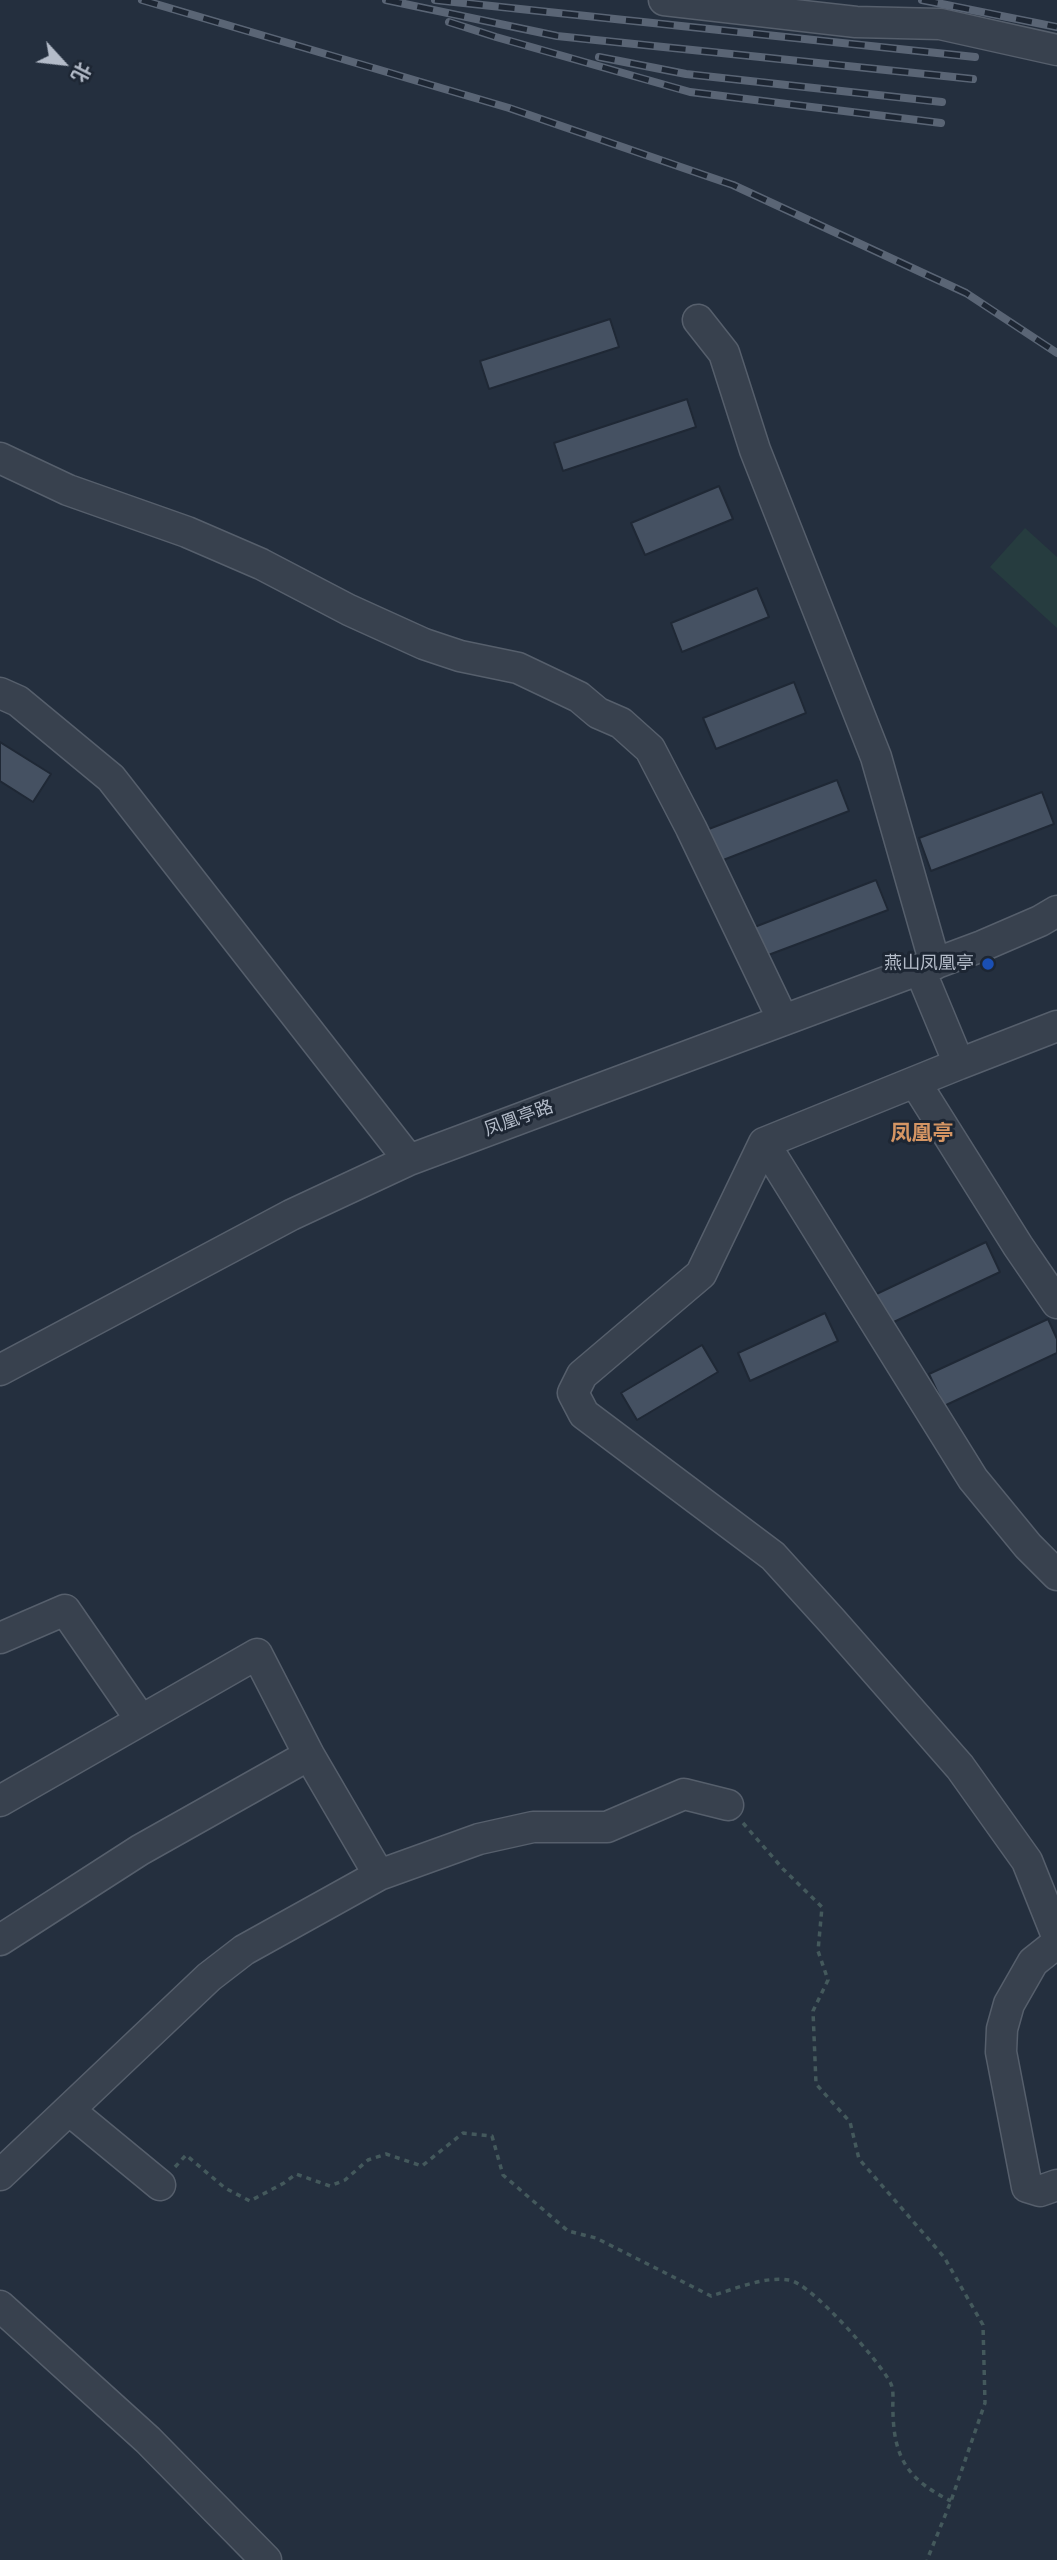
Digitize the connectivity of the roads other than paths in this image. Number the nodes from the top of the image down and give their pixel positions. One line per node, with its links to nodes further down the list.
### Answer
1 (664, 0): 2 (street)
2 (1057, 50)
3 (698, 320): 7 (street)
4 (0, 458): 8 (street)
5 (0, 693): 13 (street)
6 (1057, 911): 7 (street, 凤凰亭路)
7 (928, 967): 8 (street, 凤凰亭路); 10 (street)
8 (783, 1020): 13 (street, 凤凰亭路)
9 (1057, 1026): 10 (street)
10 (959, 1064): 11 (street)
11 (915, 1082): 12 (street); 14 (street)
12 (764, 1143): 16 (street); 23 (street)
13 (409, 1160): 15 (street, 凤凰亭路)
14 (1057, 1303)
15 (0, 1370)
16 (1057, 1575)
17 (0, 1638): 18 (street)
18 (141, 1720): 19 (street); 20 (street)
19 (309, 1755): 22 (street); 24 (street)
20 (0, 1801)
21 (728, 1805): 22 (street)
22 (379, 1875): 26 (street)
23 (1057, 1936)
24 (0, 1940)
25 (1057, 1943): 29 (street)
26 (69, 2110): 27 (street); 28 (street)
27 (0, 2175)
28 (160, 2185)
29 (1057, 2185)
30 (0, 2306): 31 (street)
31 (266, 2560)

